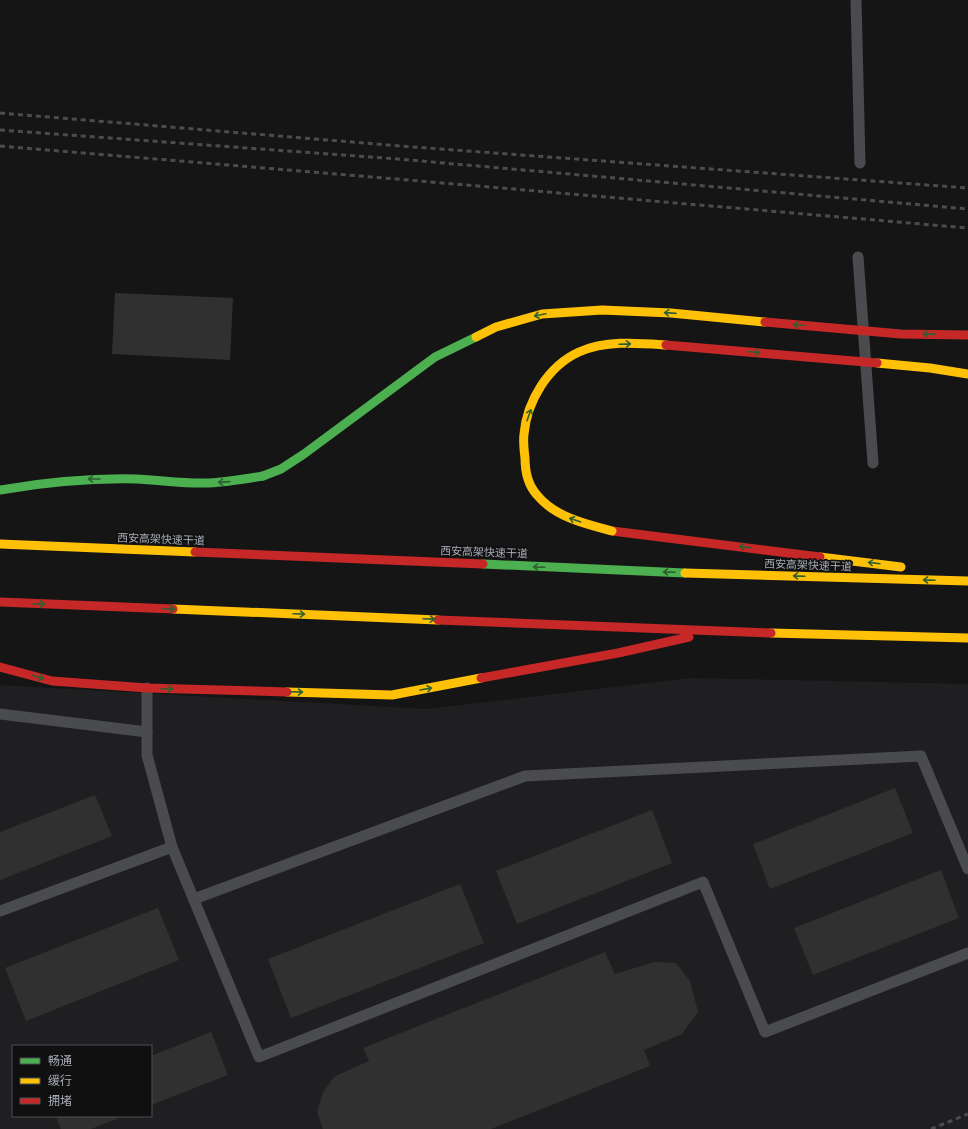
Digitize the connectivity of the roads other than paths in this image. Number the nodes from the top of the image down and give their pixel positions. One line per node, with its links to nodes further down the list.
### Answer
1 (856, 0): 2 (lane)
2 (860, 163)
3 (858, 257): 6 (lane)
4 (968, 335): 7 (highway, one-way to 7, bridge)
5 (968, 374): 9 (highway, one-way to 5, bridge)
6 (873, 463)
7 (0, 490)
8 (0, 544): 12 (highway, 西安高架快速干道, one-way to 8)
9 (913, 568)
10 (929, 570): 11 (highway)
11 (968, 575)
12 (968, 582)
13 (0, 602): 14 (highway, one-way to 14)
14 (716, 630): 15 (highway); 17 (highway, one-way to 14)
15 (968, 638)
16 (0, 667): 17 (highway, one-way to 17)
17 (147, 688): 19 (lane)
18 (0, 714): 19 (lane)
19 (147, 732): 20 (lane)
20 (172, 847): 22 (lane); 23 (lane)
21 (968, 869): 22 (lane)
22 (194, 899): 24 (lane)
23 (0, 911)
24 (968, 953)

